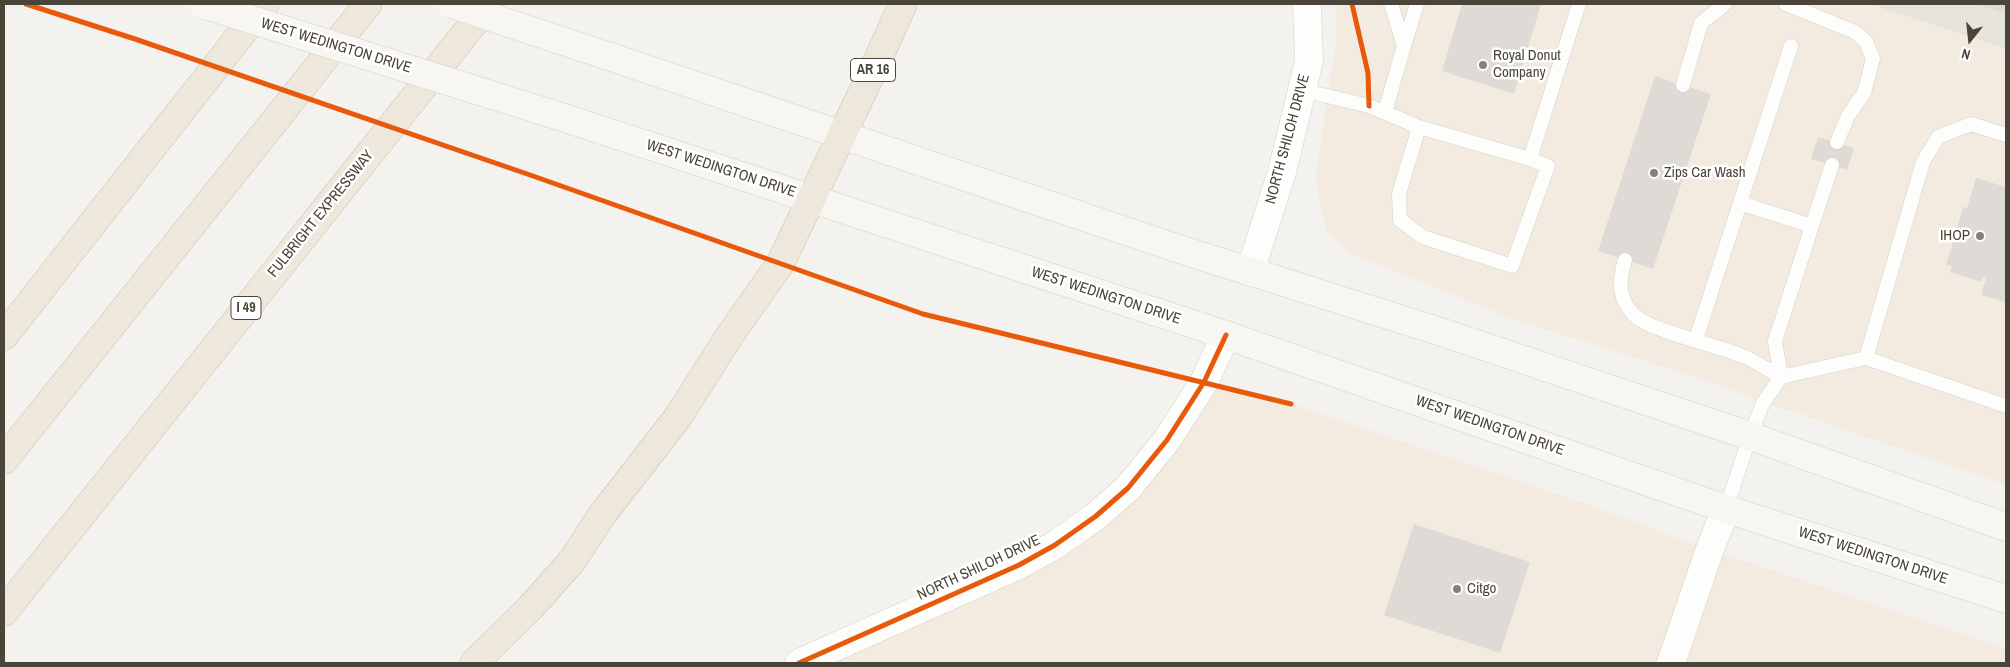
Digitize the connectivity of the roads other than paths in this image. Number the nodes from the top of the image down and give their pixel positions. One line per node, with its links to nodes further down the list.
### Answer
1 (204, 4): 24 (main road, WEST WEDINGTON DRIVE, bridge)
2 (265, 4): 30 (highway)
3 (368, 4): 36 (highway)
4 (451, 4): 19 (main road, bridge)
5 (489, 4): 40 (highway, FULBRIGHT EXPRESSWAY / I 49)
6 (903, 4): 19 (highway, AR 16)
7 (1307, 4): 16 (street, NORTH SHILOH DRIVE)
8 (1391, 4): 13 (lane)
9 (1417, 4): 13 (lane)
10 (1579, 4): 22 (lane)
11 (1725, 4): 15 (lane)
12 (1786, 4): 21 (lane)
13 (1404, 46): 17 (lane)
14 (1791, 46): 25 (lane)
15 (1683, 85)
16 (1302, 90): 17 (lane); 28 (street, NORTH SHILOH DRIVE)
17 (1385, 112): 18 (lane)
18 (1419, 127): 22 (lane); 22 (lane)
19 (841, 135): 24 (highway); 28 (main road)
20 (2006, 135): 32 (lane)
21 (1837, 142)
22 (1530, 159)
23 (1832, 165): 26 (lane)
24 (810, 198): 29 (main road, WEST WEDINGTON DRIVE); 41 (highway)
25 (1740, 203): 26 (lane); 31 (lane)
26 (1812, 226): 33 (lane)
27 (1625, 260): 31 (lane)
28 (1250, 272): 35 (main road)
29 (1226, 335): 37 (main road, WEST WEDINGTON DRIVE); 42 (street, NORTH SHILOH DRIVE)
30 (4, 336)
31 (1696, 339): 33 (lane)
32 (1866, 358): 33 (lane); 34 (lane)
33 (1781, 377): 35 (lane)
34 (2006, 406)
35 (1750, 436): 37 (lane); 38 (main road)
36 (4, 460)
37 (1726, 509): 39 (main road, WEST WEDINGTON DRIVE); 43 (street)
38 (2006, 527)
39 (2006, 599)
40 (4, 612)
41 (474, 663)
42 (799, 663)
43 (1671, 663)

